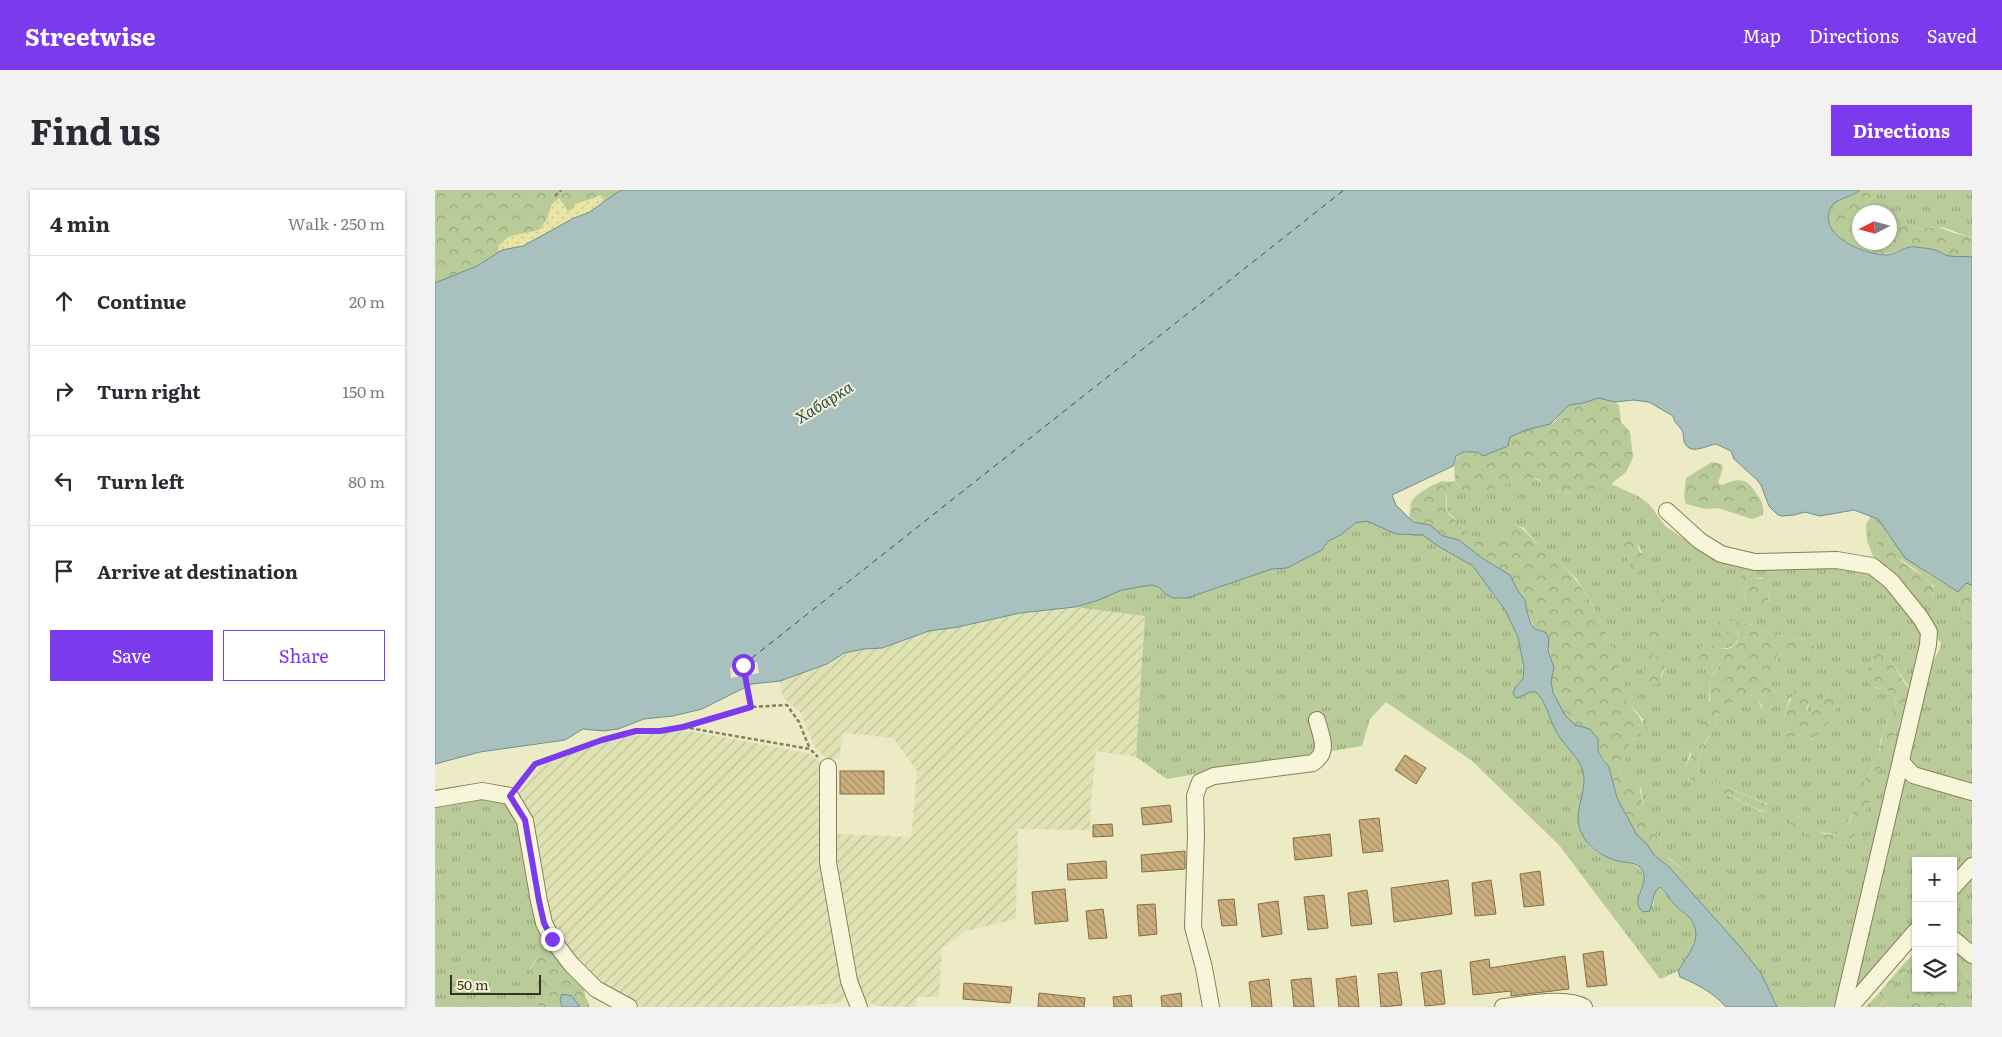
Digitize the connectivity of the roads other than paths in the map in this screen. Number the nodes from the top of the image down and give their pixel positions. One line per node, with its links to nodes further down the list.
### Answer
1 (1667, 511): 3 (street)
2 (1317, 720): 14 (street)
3 (1902, 763): 5 (street); 17 (street)
4 (829, 767): 13 (street)
5 (1972, 792)
6 (435, 799): 12 (street)
7 (1972, 866): 8 (street)
8 (1957, 883)
9 (1912, 936): 18 (street)
10 (1957, 943): 11 (street)
11 (1972, 956)
12 (629, 1007)
13 (859, 1007)
14 (1211, 1007)
15 (1503, 1007): 16 (street)
16 (1584, 1007)
17 (1843, 1007)
18 (1851, 1007)

